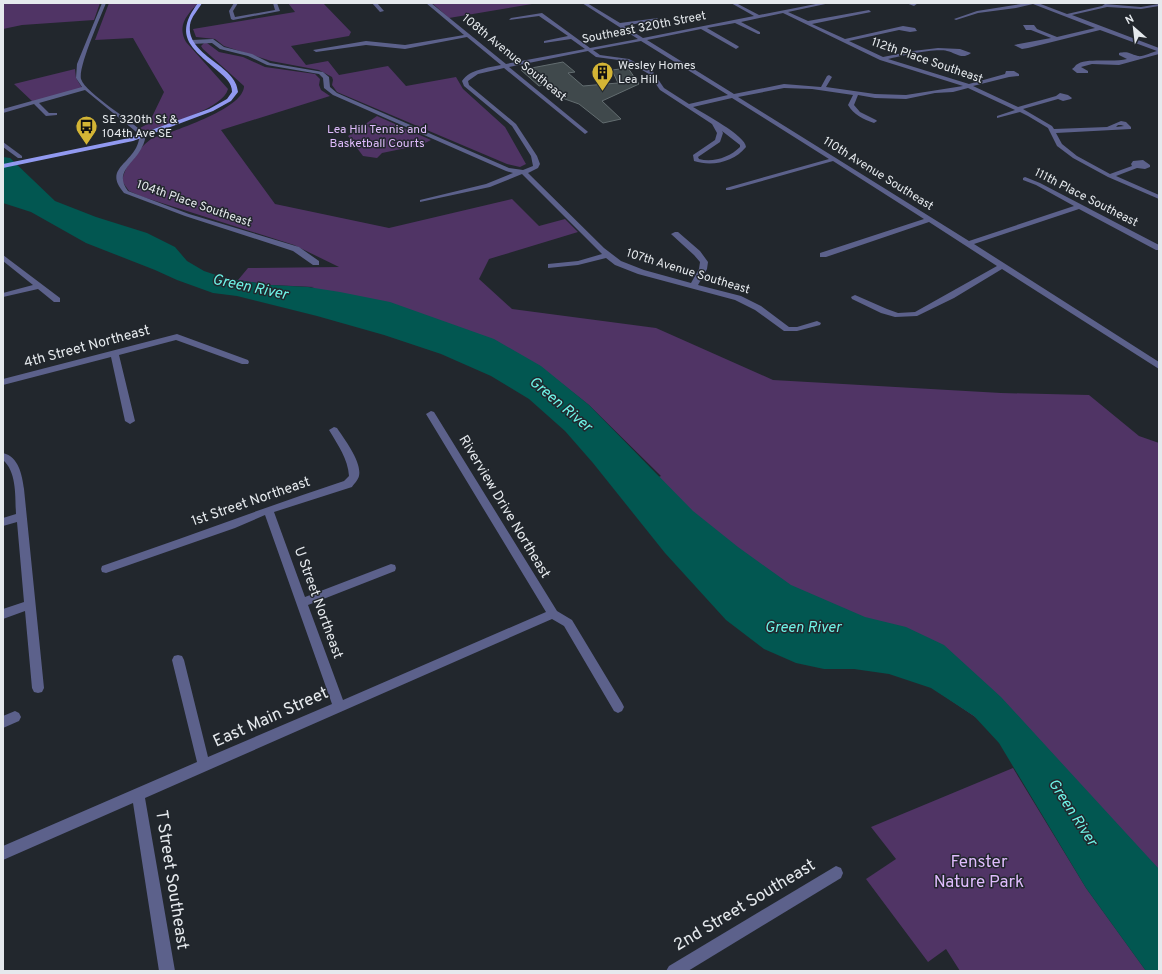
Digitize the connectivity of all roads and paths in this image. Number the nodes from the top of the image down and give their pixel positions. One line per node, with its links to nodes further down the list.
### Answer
1 (104, 3): 52 (street)
2 (200, 3): 36 (main road)
3 (236, 3): 4 (street)
4 (275, 3)
5 (374, 3): 15 (street)
6 (428, 3): 31 (street, 108th Avenue Southeast)
7 (733, 3): 19 (street)
8 (828, 3): 17 (street, Southeast 320th Street)
9 (908, 3): 10 (street)
10 (916, 3)
11 (1034, 3): 18 (street); 22 (street)
12 (589, 4): 25 (street, 110th Avenue Southeast)
13 (1104, 4): 14 (street); 18 (street)
14 (1159, 5)
15 (382, 11)
16 (869, 11): 24 (street)
17 (784, 12): 19 (street, Southeast 320th Street); 24 (street, 112th Place Southeast)
18 (1067, 15): 27 (street)
19 (759, 17): 23 (street, Southeast 320th Street)
20 (511, 19): 32 (street)
21 (656, 19): 25 (street)
22 (950, 20)
23 (736, 21): 26 (street, Southeast 320th Street); 30 (street)
24 (807, 23): 35 (street, 112th Place Southeast)
25 (619, 25): 34 (street, 110th Avenue Southeast)
26 (703, 28): 34 (street, Southeast 320th Street); 39 (street)
27 (1100, 28): 33 (street); 43 (street)
28 (899, 29): 35 (street)
29 (1033, 29): 33 (street)
30 (758, 33)
31 (466, 36): 41 (street); 47 (street, 108th Avenue Southeast)
32 (572, 37): 37 (street); 42 (street)
33 (1056, 38): 38 (street)
34 (641, 40): 42 (street, Southeast 320th Street); 55 (street, 110th Avenue Southeast)
35 (843, 40): 45 (street, 112th Place Southeast)
36 (192, 42): 68 (main road); 74 (street)
37 (546, 42)
38 (1027, 45)
39 (736, 47)
40 (949, 49): 45 (street)
41 (316, 50)
42 (590, 50): 47 (street, Southeast 320th Street); 58 (street)
43 (1159, 51): 44 (street)
44 (1139, 58): 46 (street); 46 (street)
45 (882, 59): 51 (street, 112th Place Southeast)
46 (1132, 60): 48 (street)
47 (505, 66): 67 (street, 108th Avenue Southeast); 74 (street, Southeast 320th Street)
48 (1078, 68)
49 (1009, 75): 51 (street)
50 (829, 76): 53 (street)
51 (968, 86): 54 (street); 59 (street, 112th Place Southeast)
52 (86, 88): 57 (street); 68 (street)
53 (822, 89): 54 (street); 55 (street)
54 (856, 94): 63 (street)
55 (733, 96): 58 (street); 70 (street, 110th Avenue Southeast)
56 (1059, 97): 59 (street)
57 (35, 102): 60 (street); 61 (street)
58 (689, 106): 64 (street)
59 (1019, 109): 62 (street); 66 (street, 112th Place Southeast)
60 (3, 111)
61 (55, 114)
62 (999, 117)
63 (874, 121)
64 (714, 123): 64 (street)
65 (1108, 129): 66 (street)
66 (1053, 131): 75 (street, 112th Place Southeast)
67 (585, 132)
68 (143, 136): 71 (main road); 88 (street, 104th Place Southeast)
69 (3, 144): 71 (street)
70 (834, 159): 77 (street); 81 (street, 110th Avenue Southeast)
71 (19, 160): 72 (main road)
72 (3, 166)
73 (1137, 166): 75 (street)
74 (521, 172): 79 (street); 85 (street, 107th Avenue Southeast)
75 (1110, 176): 78 (street, 112th Place Southeast)
76 (1025, 179): 80 (street, 111th Place Southeast)
77 (728, 189)
78 (1159, 197)
79 (422, 201)
80 (1080, 206): 83 (street); 84 (street, 111th Place Southeast)
81 (930, 219): 83 (street, 110th Avenue Southeast); 86 (street)
82 (675, 234): 92 (street)
83 (968, 244): 90 (street, 110th Avenue Southeast)
84 (1159, 248)
85 (606, 255): 89 (street); 92 (street, 107th Avenue Southeast)
86 (823, 255)
87 (3, 256): 91 (street)
88 (316, 263)
89 (551, 266)
90 (1002, 266): 94 (street); 99 (street, 110th Avenue Southeast)
91 (39, 286): 93 (street); 95 (street)
92 (693, 286): 96 (street, 107th Avenue Southeast)
93 (3, 295)
94 (855, 297)
95 (57, 300)
96 (817, 322)
97 (114, 353): 98 (street, 4th Street Northeast); 100 (street, 4th Street Northeast); 102 (street)
98 (245, 362)
99 (1159, 366)
100 (3, 382)
101 (431, 414): 113 (street, Riverview Drive Northeast)
102 (130, 421)
103 (334, 430): 105 (street, 1st Street Northeast)
104 (3, 456): 106 (street)
105 (268, 510): 109 (street, 1st Street Northeast); 110 (street, U Street Northeast)
106 (22, 516): 107 (street); 111 (street)
107 (3, 522)
108 (391, 568): 110 (street)
109 (106, 569)
110 (302, 603): 116 (street, U Street Northeast)
111 (29, 605): 112 (street); 115 (street)
112 (3, 614)
113 (553, 614): 116 (street, East Main Street); 117 (street)
114 (178, 660): 120 (street)
115 (38, 688)
116 (339, 707): 120 (street, East Main Street)
117 (618, 707)
118 (15, 717): 119 (street)
119 (3, 722)
120 (204, 766): 121 (street, East Main Street)
121 (138, 795): 122 (street, East Main Street); 124 (street, T Street Southeast)
122 (3, 853)
123 (836, 873): 125 (street, 2nd Street Southeast)
124 (167, 971)
125 (674, 971)

